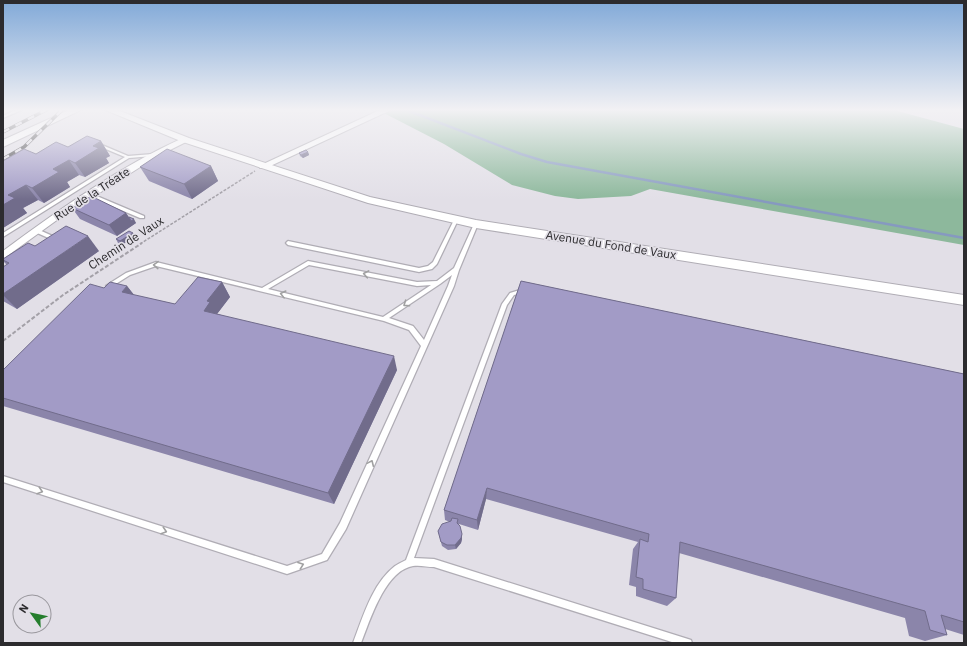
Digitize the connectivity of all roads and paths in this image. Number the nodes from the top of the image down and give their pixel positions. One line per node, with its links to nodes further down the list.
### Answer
1 (13, 139): 4 (street)
2 (321, 139): 8 (street)
3 (186, 140): 6 (street, Rue de la Tréate); 8 (street, Avenue du Fond de Vaux)
4 (3, 144)
5 (94, 148): 7 (lane)
6 (153, 155): 7 (lane); 9 (street, Rue de la Tréate)
7 (128, 157): 14 (lane)
8 (262, 166): 11 (street, Avenue du Fond de Vaux); 25 (path, Chemin de Vaux)
9 (90, 195): 10 (lane); 13 (street, Rue de la Tréate)
10 (142, 217)
11 (456, 220): 12 (street, Avenue du Fond de Vaux); 15 (lane)
12 (476, 224): 18 (lane); 23 (street, Avenue du Fond de Vaux)
13 (36, 231): 16 (lane); 17 (street, Rue de la Tréate)
14 (3, 235)
15 (288, 243)
16 (51, 244)
17 (4, 254)
18 (456, 270): 19 (lane); 26 (lane)
19 (438, 283): 20 (lane, one-way to 20); 24 (lane, one-way to 24)
20 (264, 289): 22 (lane, one-way to 22); 24 (lane, one-way to 20)
21 (529, 290): 28 (lane)
22 (101, 291)
23 (964, 300)
24 (384, 319): 26 (lane)
25 (3, 341)
26 (424, 345): 27 (lane, one-way to 26)
27 (3, 479)
28 (409, 563): 29 (lane); 30 (lane)
29 (356, 643)
30 (688, 643)

